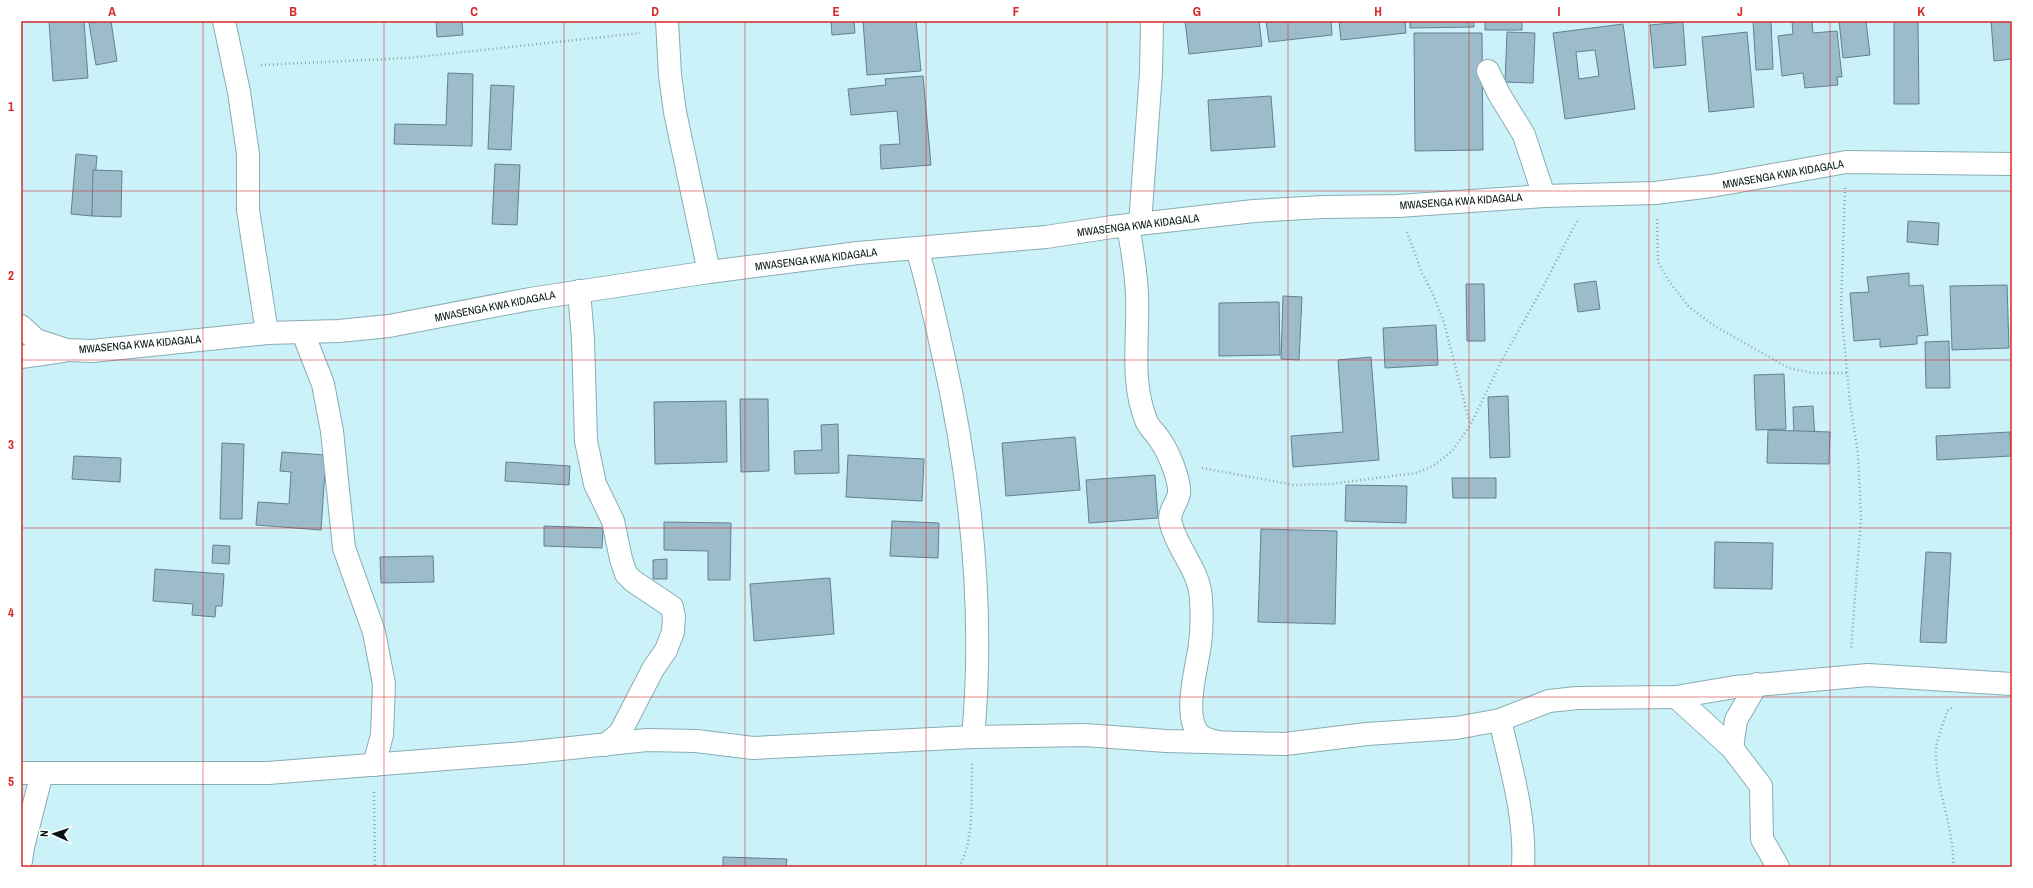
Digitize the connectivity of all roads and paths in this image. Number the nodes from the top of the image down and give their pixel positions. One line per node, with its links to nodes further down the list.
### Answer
1 (224, 21): 4 (street)
2 (1152, 21): 12 (street)
3 (667, 26): 4 (path); 14 (street)
4 (234, 65): 18 (street)
5 (1488, 71): 10 (street)
6 (1846, 162): 7 (street, MWASENGA KWA KIDAGALA); 8 (street, MWASENGA KWA KIDAGALA); 21 (path)
7 (2012, 164)
8 (1647, 193): 9 (street, MWASENGA KWA KIDAGALA); 21 (path)
9 (1580, 194): 10 (street, MWASENGA KWA KIDAGALA); 22 (path)
10 (1544, 196): 11 (street, MWASENGA KWA KIDAGALA)
11 (1398, 206): 12 (street, MWASENGA KWA KIDAGALA); 22 (path)
12 (1134, 225): 13 (street, MWASENGA KWA KIDAGALA); 23 (street)
13 (917, 248): 14 (street, MWASENGA KWA KIDAGALA); 30 (street)
14 (709, 272): 15 (street, MWASENGA KWA KIDAGALA)
15 (579, 291): 17 (street, MWASENGA KWA KIDAGALA); 32 (street)
16 (21, 326): 19 (street, MWASENGA KWA KIDAGALA)
17 (303, 332): 18 (street, MWASENGA KWA KIDAGALA); 34 (street)
18 (267, 333): 19 (street, MWASENGA KWA KIDAGALA)
19 (66, 350): 20 (street)
20 (21, 357)
21 (1847, 373): 24 (path)
22 (1471, 424): 23 (path)
23 (1170, 460): 31 (street)
24 (1849, 676): 25 (street); 26 (street)
25 (1757, 684): 27 (street); 33 (street)
26 (2012, 684)
27 (1676, 697): 29 (street); 33 (street)
28 (1953, 707): 41 (path)
29 (1500, 720): 31 (street); 39 (street)
30 (973, 737): 31 (street); 32 (street); 38 (path)
31 (1217, 742)
32 (605, 745): 34 (street)
33 (1732, 748): 40 (street)
34 (374, 765): 35 (street); 37 (path)
35 (32, 773): 36 (street)
36 (21, 861)
37 (376, 867)
38 (959, 867)
39 (1523, 867)
40 (1778, 867)
41 (1953, 867)

